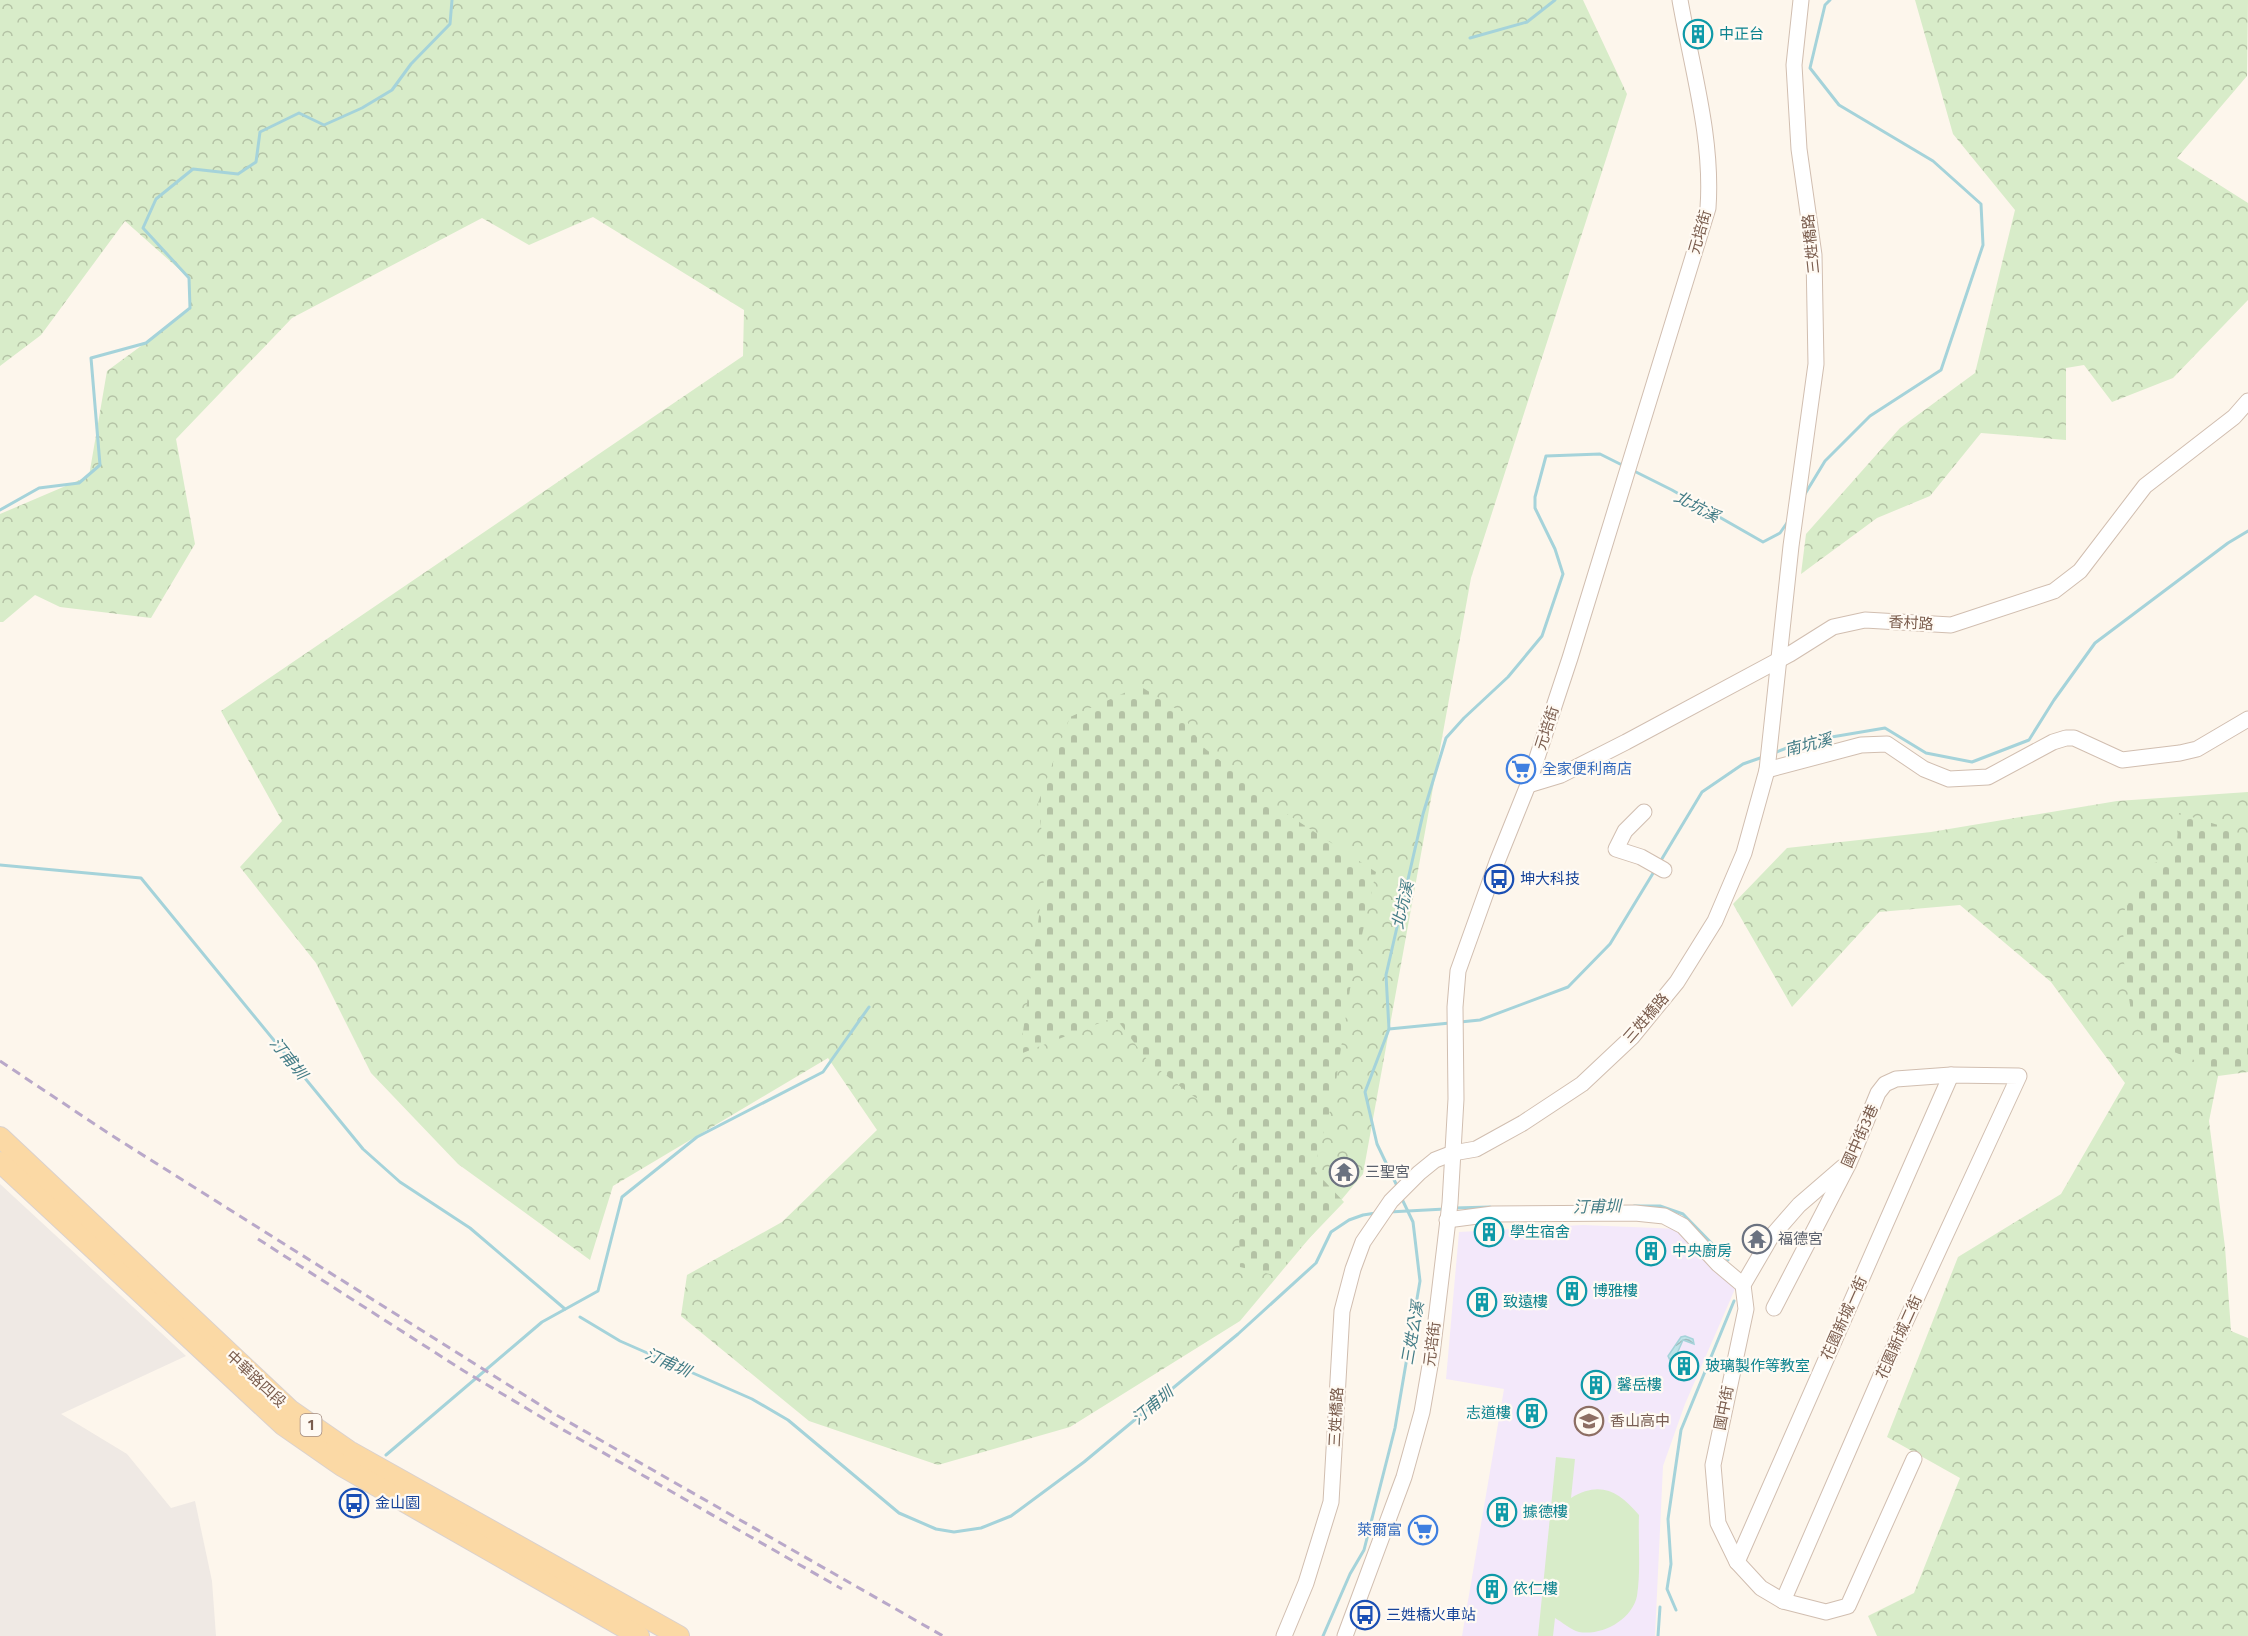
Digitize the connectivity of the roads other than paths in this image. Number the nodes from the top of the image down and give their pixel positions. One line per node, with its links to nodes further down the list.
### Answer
1 (1680, 0): 7 (street, 元培街)
2 (1801, 0): 4 (street, 三姓橋路)
3 (2248, 401): 4 (street, 香村路)
4 (1779, 659): 6 (street, 三姓橋路); 7 (street, 香村路)
5 (2248, 719): 6 (street)
6 (1767, 770): 13 (street, 三姓橋路)
7 (1528, 785): 13 (street, 元培街)
8 (1644, 812): 9 (street)
9 (1664, 870)
10 (1951, 1075): 11 (street, 國中街3巷); 15 (street, 國中街3巷); 21 (street, 花園新城一街)
11 (2019, 1076): 22 (street, 花園新城二街)
12 (0, 1137): 19 (main road, 中華路四段 / 1)
13 (1453, 1153): 16 (street, 元培街); 25 (street, 三姓橋路)
14 (0, 1161): 19 (main road, 中華路四段 / 1)
15 (1848, 1163): 17 (street); 18 (street, 國中街3巷)
16 (1447, 1220): 17 (street); 26 (street, 元培街)
17 (1743, 1285): 21 (street, 國中街)
18 (1774, 1308)
19 (286, 1418): 23 (main road, 中華路四段 / 1); 24 (main road, 中華路四段 / 1)
20 (1914, 1459): 22 (street, 國中街)
21 (1737, 1562): 22 (street, 國中街)
22 (1783, 1600)
23 (639, 1636)
24 (679, 1636)
25 (1284, 1636)
26 (1345, 1636)

